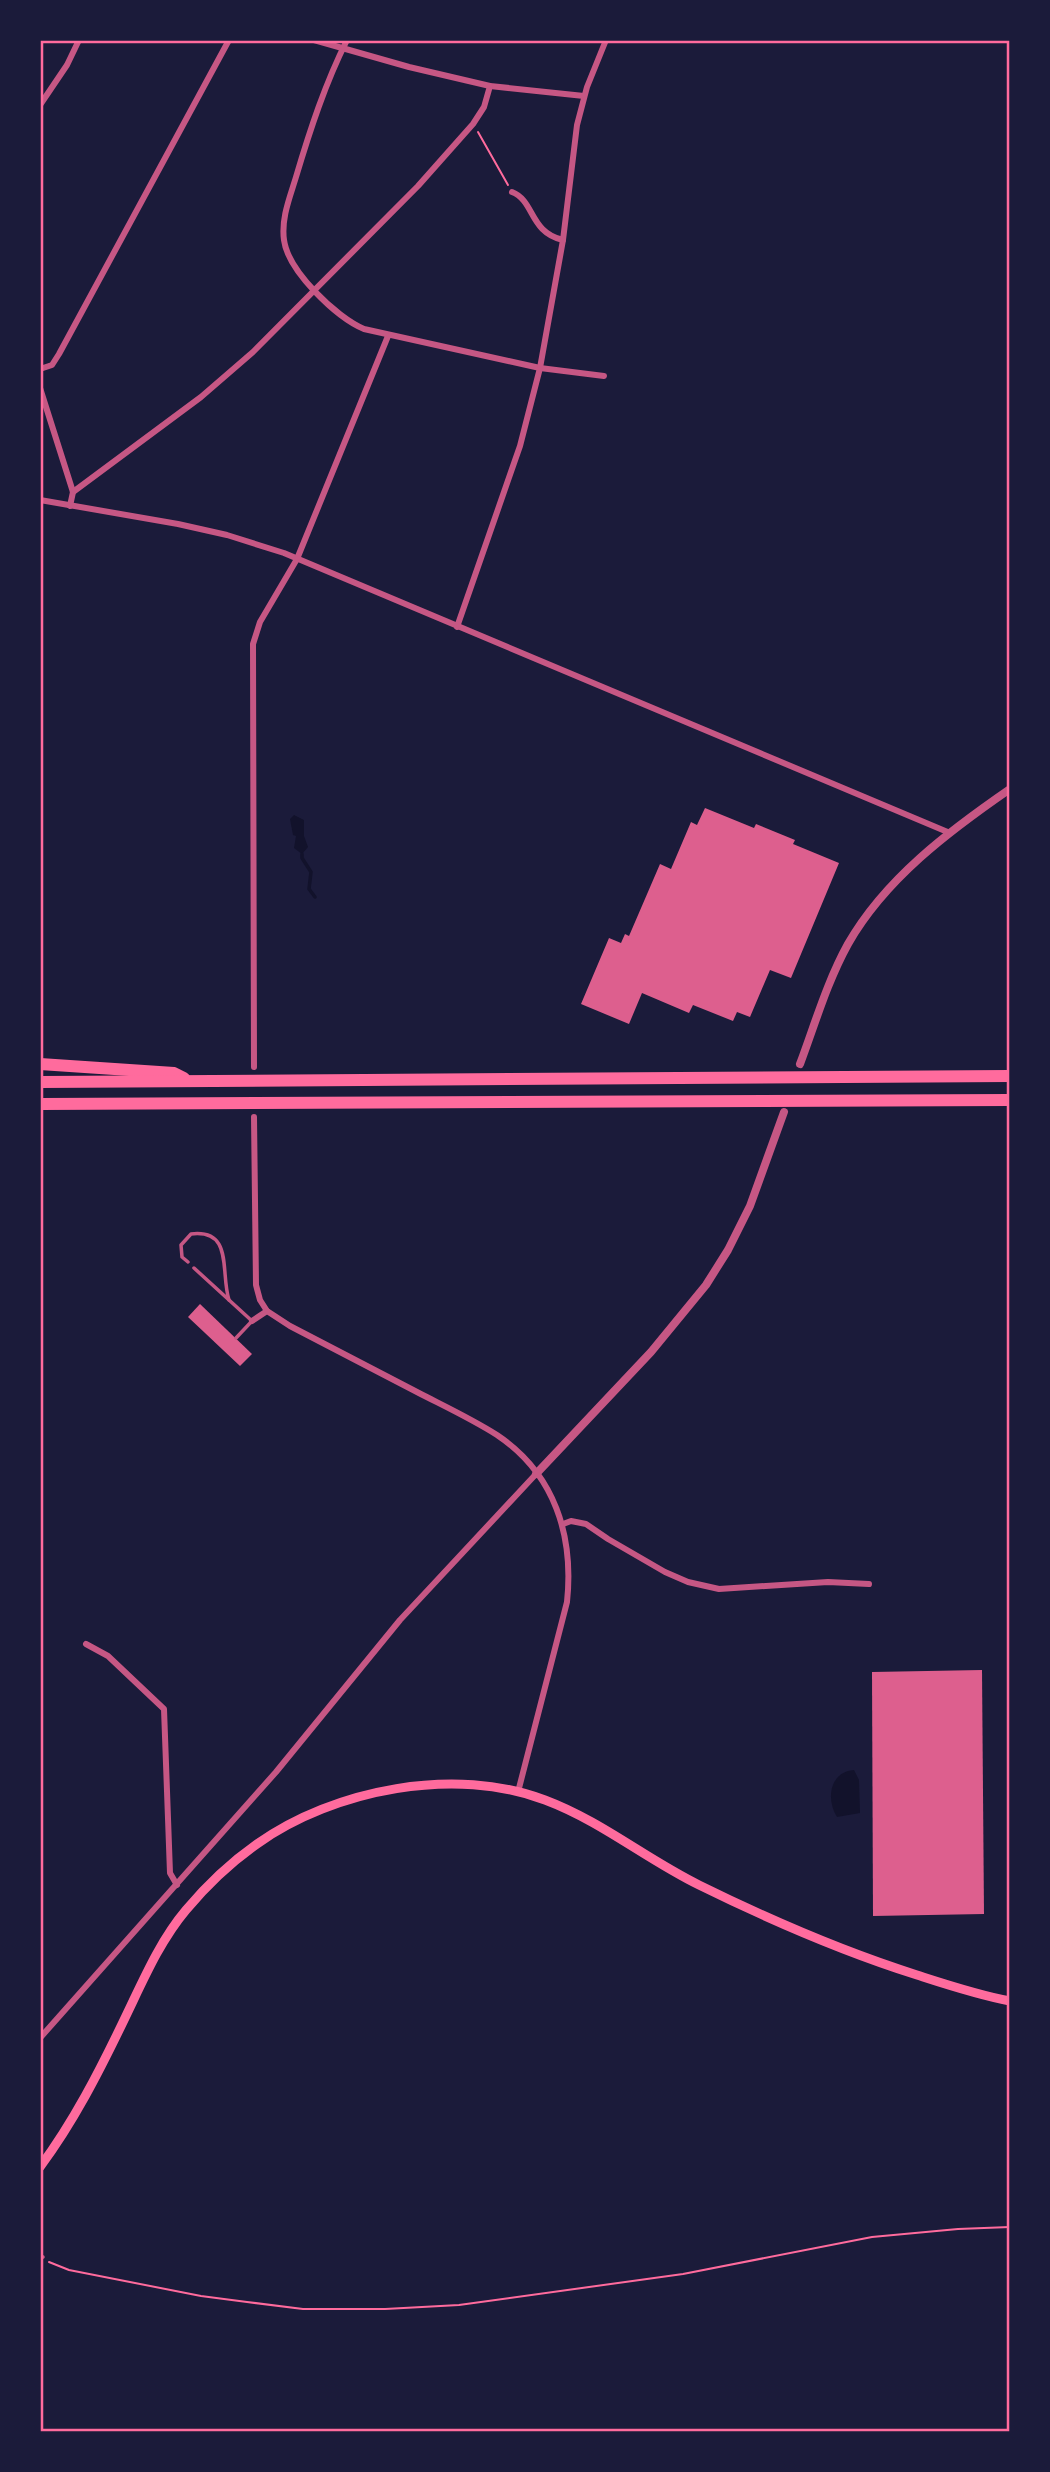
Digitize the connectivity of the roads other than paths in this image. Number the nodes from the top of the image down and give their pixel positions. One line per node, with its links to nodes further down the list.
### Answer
1 (79, 40): 9 (street)
2 (229, 40): 15 (street)
3 (314, 40): 6 (street)
4 (346, 40): 6 (street)
5 (606, 40): 8 (street)
6 (342, 49): 7 (street); 12 (street)
7 (490, 86): 8 (street); 12 (street)
8 (584, 96): 11 (street)
9 (40, 105)
10 (512, 192): 11 (street)
11 (563, 240): 14 (street)
12 (314, 289): 13 (street); 18 (street)
13 (388, 336): 14 (street); 21 (street)
14 (540, 368): 16 (street); 22 (street)
15 (40, 369)
16 (604, 376)
17 (40, 388): 18 (street)
18 (73, 492): 20 (street)
19 (40, 500): 20 (street)
20 (70, 506): 21 (street)
21 (298, 559): 22 (street); 27 (street)
22 (457, 627): 24 (street)
23 (1010, 789): 24 (street)
24 (950, 833): 26 (street)
25 (40, 1064): 29 (highway)
26 (800, 1064)
27 (254, 1067)
28 (1010, 1076): 29 (highway)
29 (191, 1081): 30 (highway)
30 (40, 1082)
31 (1010, 1100): 32 (highway)
32 (40, 1104)
33 (784, 1112): 41 (street)
34 (254, 1117): 38 (street)
35 (188, 1262): 37 (lane)
36 (194, 1268): 37 (lane)
37 (229, 1300): 39 (lane)
38 (267, 1311): 39 (street); 41 (street)
39 (252, 1321): 40 (lane)
40 (236, 1338)
41 (536, 1474): 42 (street); 46 (street)
42 (563, 1524): 43 (street); 45 (street)
43 (869, 1584)
44 (86, 1644): 46 (street)
45 (518, 1792): 47 (main road); 49 (main road)
46 (177, 1885): 48 (street)
47 (1010, 2001)
48 (40, 2038)
49 (40, 2167)

